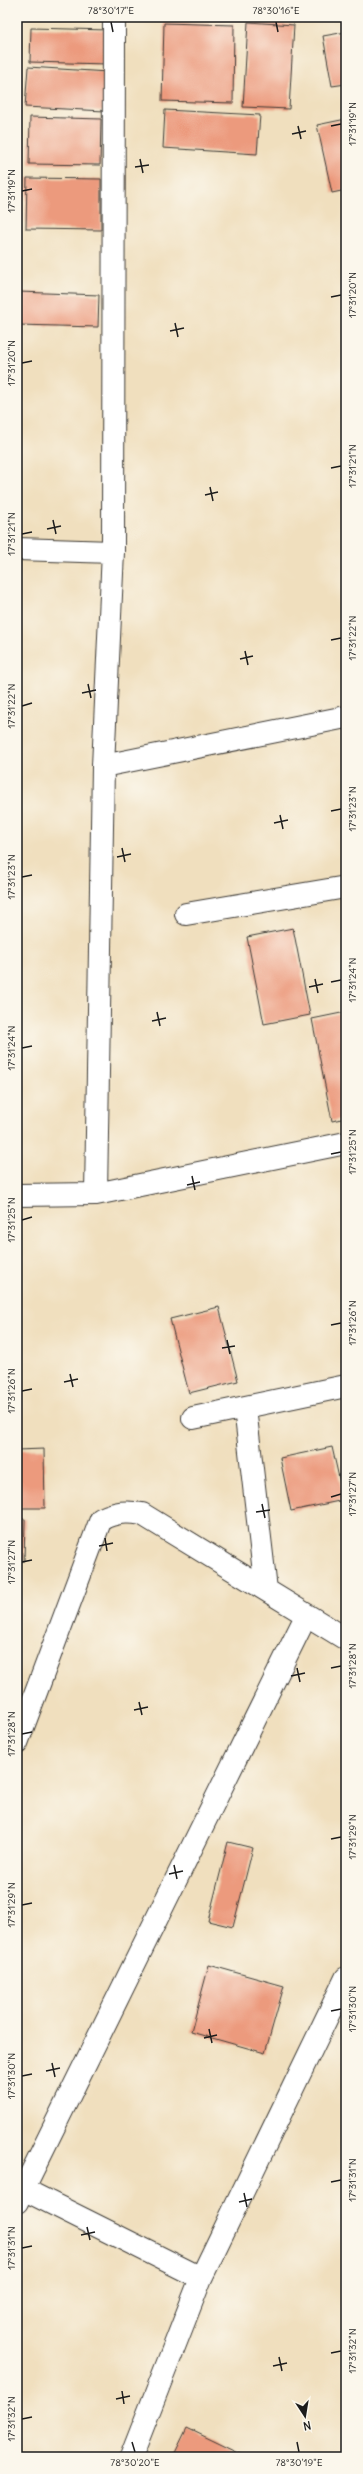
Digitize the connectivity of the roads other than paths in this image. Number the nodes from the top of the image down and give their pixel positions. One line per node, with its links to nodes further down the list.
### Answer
1 (114, 17): 3 (street)
2 (17, 549): 3 (street)
3 (113, 552): 5 (street)
4 (346, 717): 5 (street)
5 (102, 766): 9 (street)
6 (346, 887): 7 (street)
7 (186, 914)
8 (346, 1143): 9 (street)
9 (96, 1194): 10 (street)
10 (17, 1195)
11 (346, 1386): 12 (street)
12 (245, 1408): 13 (street); 14 (street)
13 (193, 1418)
14 (266, 1590): 15 (street); 17 (street)
15 (306, 1616): 16 (street); 19 (street)
16 (346, 1640)
17 (17, 1743)
18 (346, 1978): 20 (street)
19 (19, 2192): 20 (street)
20 (201, 2278): 21 (street)
21 (131, 2457)

